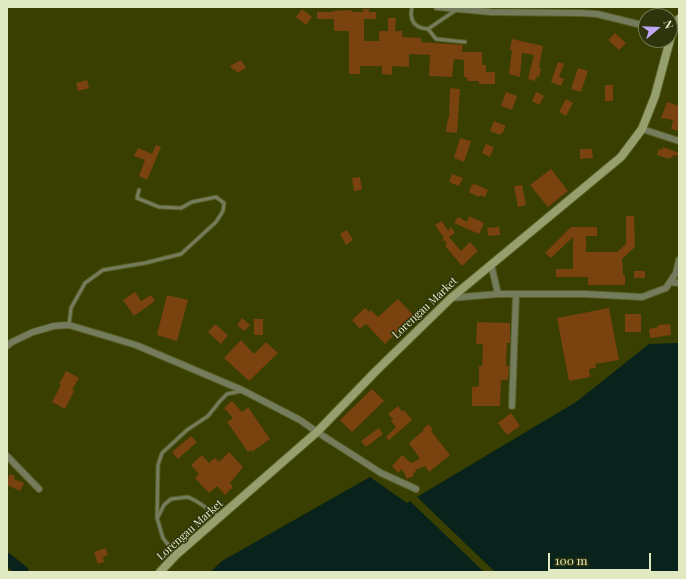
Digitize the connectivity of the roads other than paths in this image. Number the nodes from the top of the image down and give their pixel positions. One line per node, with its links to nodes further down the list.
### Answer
1 (412, 7): 5 (lane)
2 (437, 7): 3 (street)
3 (458, 9): 4 (street); 5 (lane)
4 (638, 24)
5 (428, 29): 6 (lane)
6 (464, 42)
7 (667, 48): 8 (main road, Lorengau Market)
8 (642, 129): 9 (street); 12 (main road, Lorengau Market)
9 (679, 141)
10 (140, 190): 18 (lane)
11 (679, 260): 13 (street)
12 (491, 264): 15 (street); 17 (main road, Lorengau Market)
13 (670, 282): 14 (street); 16 (street)
14 (679, 283)
15 (498, 294): 16 (street); 17 (street)
16 (516, 294): 21 (street)
17 (450, 298): 22 (main road, Lorengau Market)
18 (69, 325): 19 (street); 20 (street)
19 (7, 346)
20 (242, 390): 22 (street); 27 (lane)
21 (512, 406)
22 (317, 432): 25 (street); 26 (main road, Lorengau Market)
23 (7, 456): 24 (street)
24 (39, 489)
25 (416, 489)
26 (220, 517): 27 (lane); 28 (main road, Lorengau Market)
27 (157, 518): 28 (lane)
28 (176, 555): 29 (main road, Lorengau Market)
29 (160, 572)

